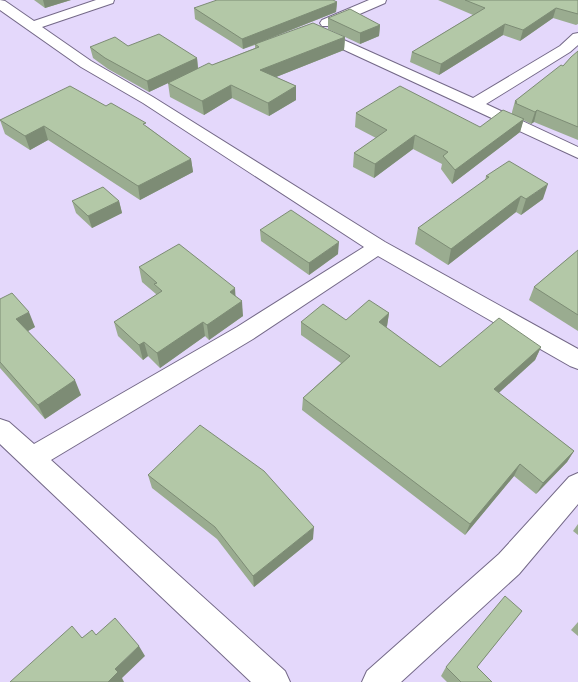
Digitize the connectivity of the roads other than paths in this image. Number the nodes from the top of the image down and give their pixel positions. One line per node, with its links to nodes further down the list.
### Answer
1 (108, 0): 4 (street)
2 (380, 0): 6 (street)
3 (0, 4): 4 (street)
4 (33, 26): 8 (street)
5 (578, 37): 6 (street)
6 (475, 104): 7 (street)
7 (578, 153)
8 (378, 246): 9 (street); 11 (street)
9 (578, 360)
10 (0, 429): 11 (street)
11 (32, 458): 13 (street)
12 (578, 485): 14 (street)
13 (274, 682)
14 (378, 682)

